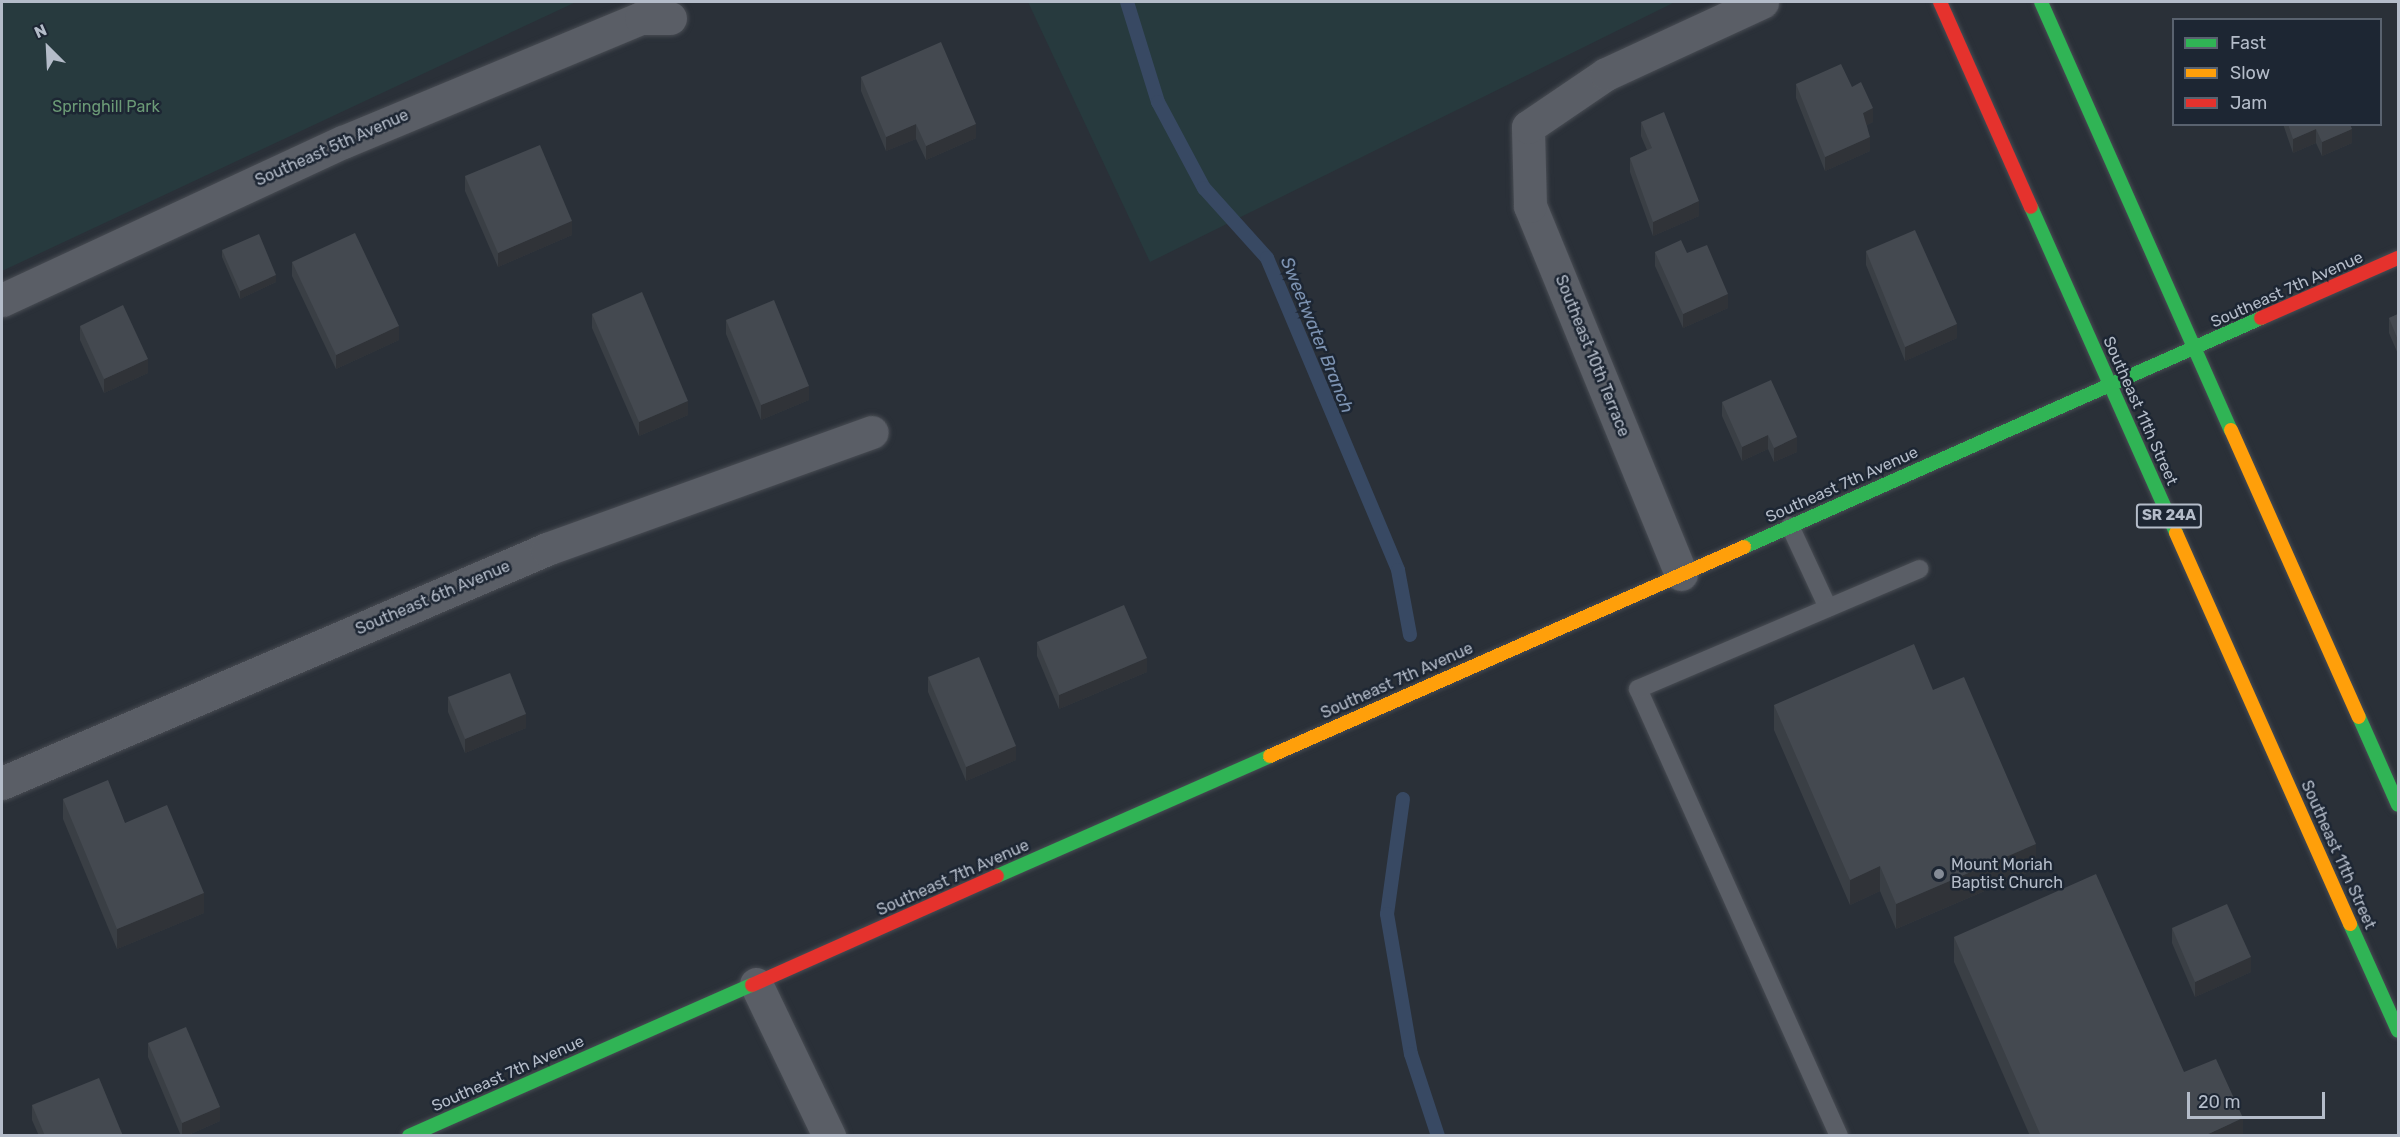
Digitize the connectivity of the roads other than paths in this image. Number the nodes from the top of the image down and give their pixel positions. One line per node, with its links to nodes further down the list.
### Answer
1 (1762, 2): 12 (street, Southeast 10th Terrace)
2 (1940, 2): 8 (main road, Southeast 11th Street / SR 24A)
3 (2041, 2): 7 (main road)
4 (670, 18): 6 (street, Southeast 5th Avenue)
5 (2398, 258): 7 (main road, Southeast 7th Avenue)
6 (2, 300)
7 (2196, 348): 8 (main road, Southeast 7th Avenue); 15 (main road)
8 (2111, 386): 10 (main road, Southeast 7th Avenue); 17 (main road, Southeast 11th Street / SR 24A)
9 (872, 432): 14 (street, Southeast 6th Avenue)
10 (1791, 526): 12 (main road, Southeast 7th Avenue); 13 (lane)
11 (1919, 570): 13 (lane)
12 (1681, 574): 16 (main road, Southeast 7th Avenue)
13 (1828, 608): 20 (lane)
14 (2, 783)
15 (2398, 805)
16 (756, 984): 18 (main road, Southeast 7th Avenue); 19 (street)
17 (2398, 1031)
18 (409, 1136)
19 (829, 1136)
20 (1839, 1136)

